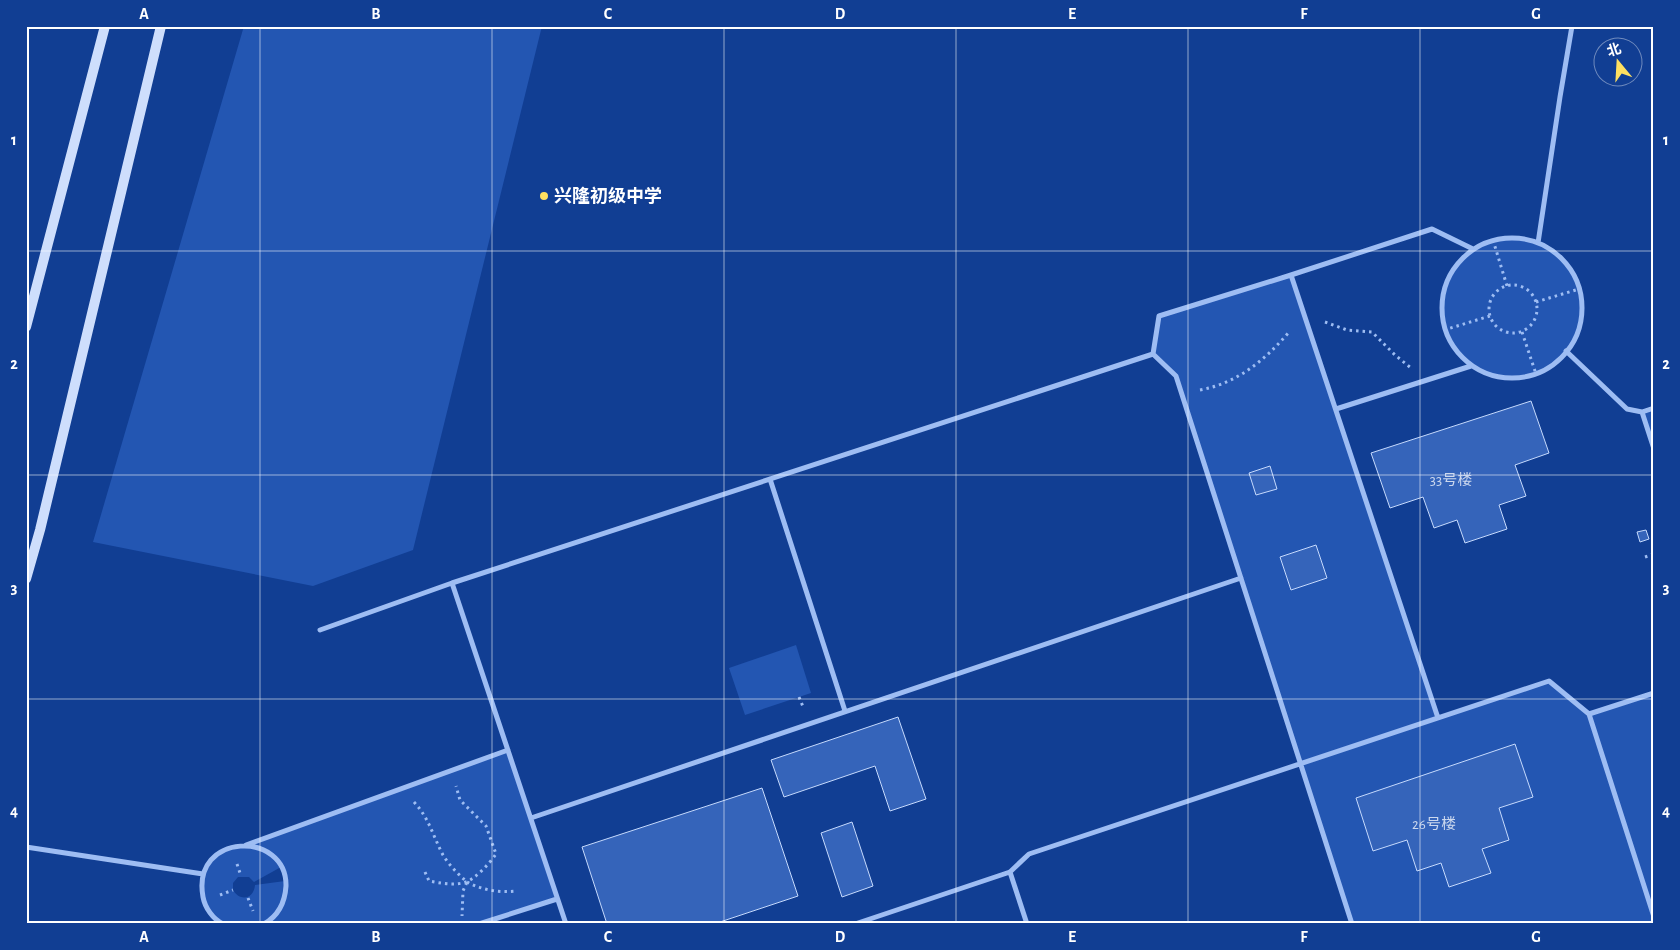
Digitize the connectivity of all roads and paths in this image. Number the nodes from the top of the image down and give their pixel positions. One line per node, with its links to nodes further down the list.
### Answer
1 (105, 26): 13 (street)
2 (161, 26): 30 (street)
3 (1572, 26): 5 (street)
4 (1493, 240): 5 (street); 6 (street); 8 (path)
5 (1538, 242): 9 (street)
6 (1473, 249): 7 (street); 14 (street)
7 (1291, 275): 11 (street); 17 (street)
8 (1507, 286): 10 (path); 12 (path)
9 (1579, 289): 10 (path); 16 (street)
10 (1536, 302): 15 (path)
11 (1304, 314): 20 (path); 21 (path); 23 (street)
12 (1490, 316): 14 (path); 15 (path)
13 (26, 327)
14 (1444, 330): 18 (street)
15 (1522, 332): 19 (path)
16 (1566, 351): 19 (street); 24 (street)
17 (1153, 354): 21 (street); 26 (street)
18 (1471, 366): 19 (street); 20 (street)
19 (1536, 374)
20 (1427, 380): 23 (street)
21 (1182, 393): 29 (street)
22 (1654, 408): 24 (street)
23 (1336, 409): 36 (street)
24 (1642, 412): 25 (street)
25 (1654, 449)
26 (770, 479): 31 (street); 34 (street)
27 (1654, 554): 28 (path)
28 (1645, 557)
29 (1241, 578): 34 (street); 38 (street)
30 (26, 579)
31 (452, 583): 32 (street); 37 (street)
32 (320, 630)
33 (1654, 693): 35 (street)
34 (845, 711): 41 (street)
35 (1589, 714): 36 (street); 50 (street)
36 (1438, 718): 38 (street)
37 (508, 750): 39 (street); 41 (street)
38 (1300, 764): 45 (street); 58 (street)
39 (453, 770): 40 (street); 47 (path)
40 (404, 788): 42 (street); 47 (path)
41 (531, 818): 48 (street)
42 (246, 845): 46 (street); 52 (street)
43 (26, 847): 46 (street)
44 (425, 872): 47 (path)
45 (1010, 872): 56 (street); 57 (street)
46 (203, 874): 51 (street)
47 (466, 882): 48 (path); 53 (path)
48 (552, 882): 49 (street)
49 (557, 899): 54 (street); 55 (street)
50 (1654, 917)
51 (223, 924)
52 (264, 924)
53 (464, 924)
54 (479, 924)
55 (566, 924)
56 (854, 924)
57 (1027, 924)
58 (1352, 924)

